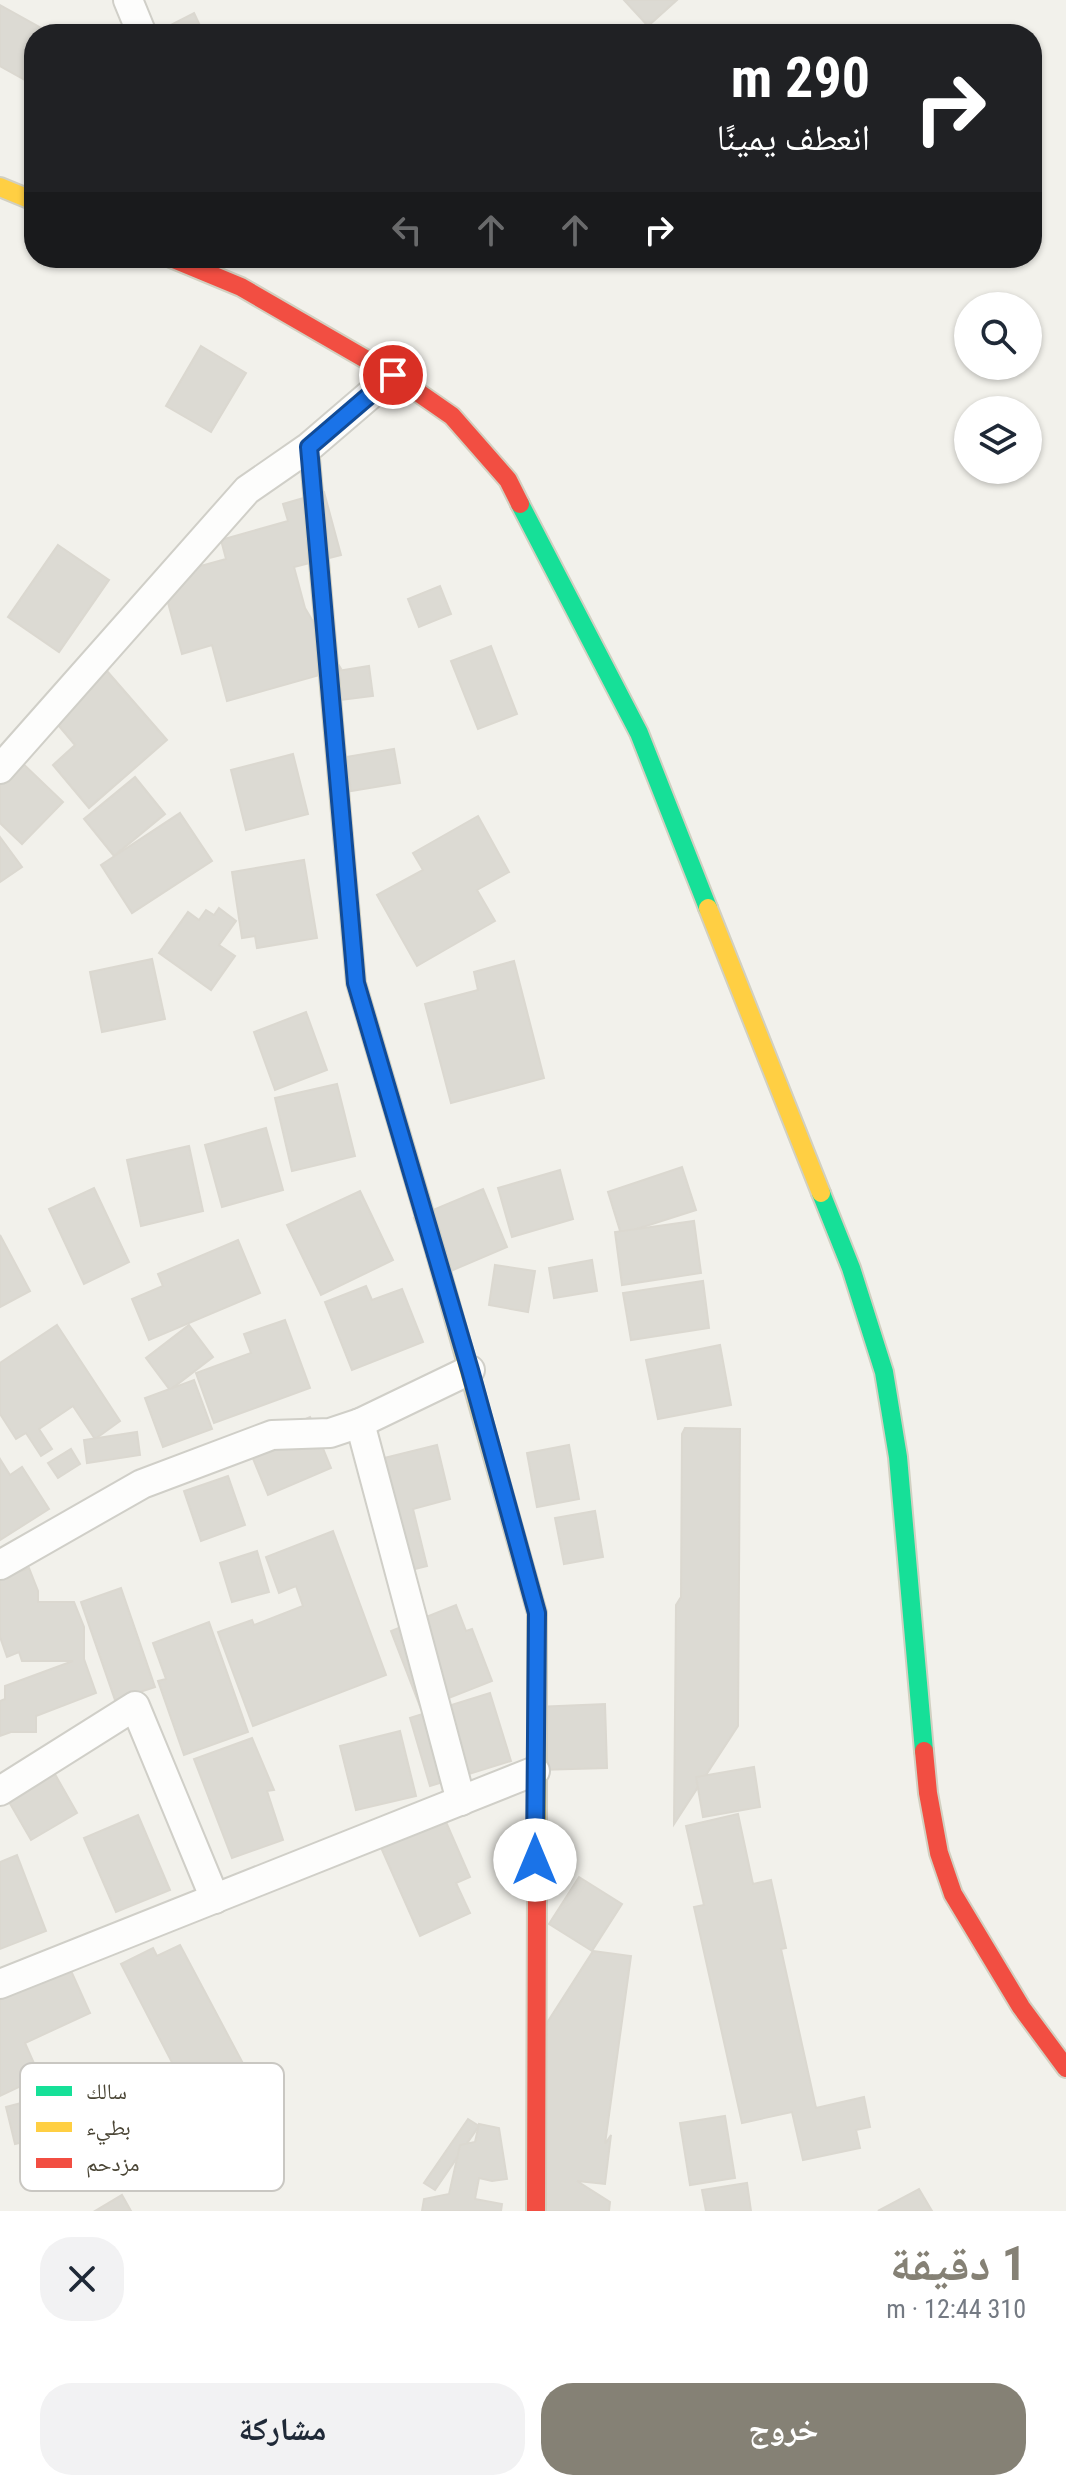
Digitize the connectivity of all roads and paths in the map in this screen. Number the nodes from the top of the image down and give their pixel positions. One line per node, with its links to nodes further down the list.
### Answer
1 (128, 0): 2 (street)
2 (138, 24)
3 (0, 187): 4 (main road)
4 (24, 197)
5 (195, 268): 7 (main road)
6 (233, 268): 7 (street)
7 (241, 287): 8 (main road)
8 (393, 375): 9 (street); 19 (main road)
9 (309, 447): 10 (street); 11 (main road)
10 (0, 769)
11 (470, 1370): 12 (street); 14 (main road)
12 (360, 1423): 13 (street); 16 (street)
13 (0, 1565)
14 (535, 1771): 16 (street); 20 (main road)
15 (0, 1791): 17 (street)
16 (461, 1801): 17 (street)
17 (215, 1899): 18 (street)
18 (0, 1984)
19 (1066, 2068)
20 (536, 2211)

